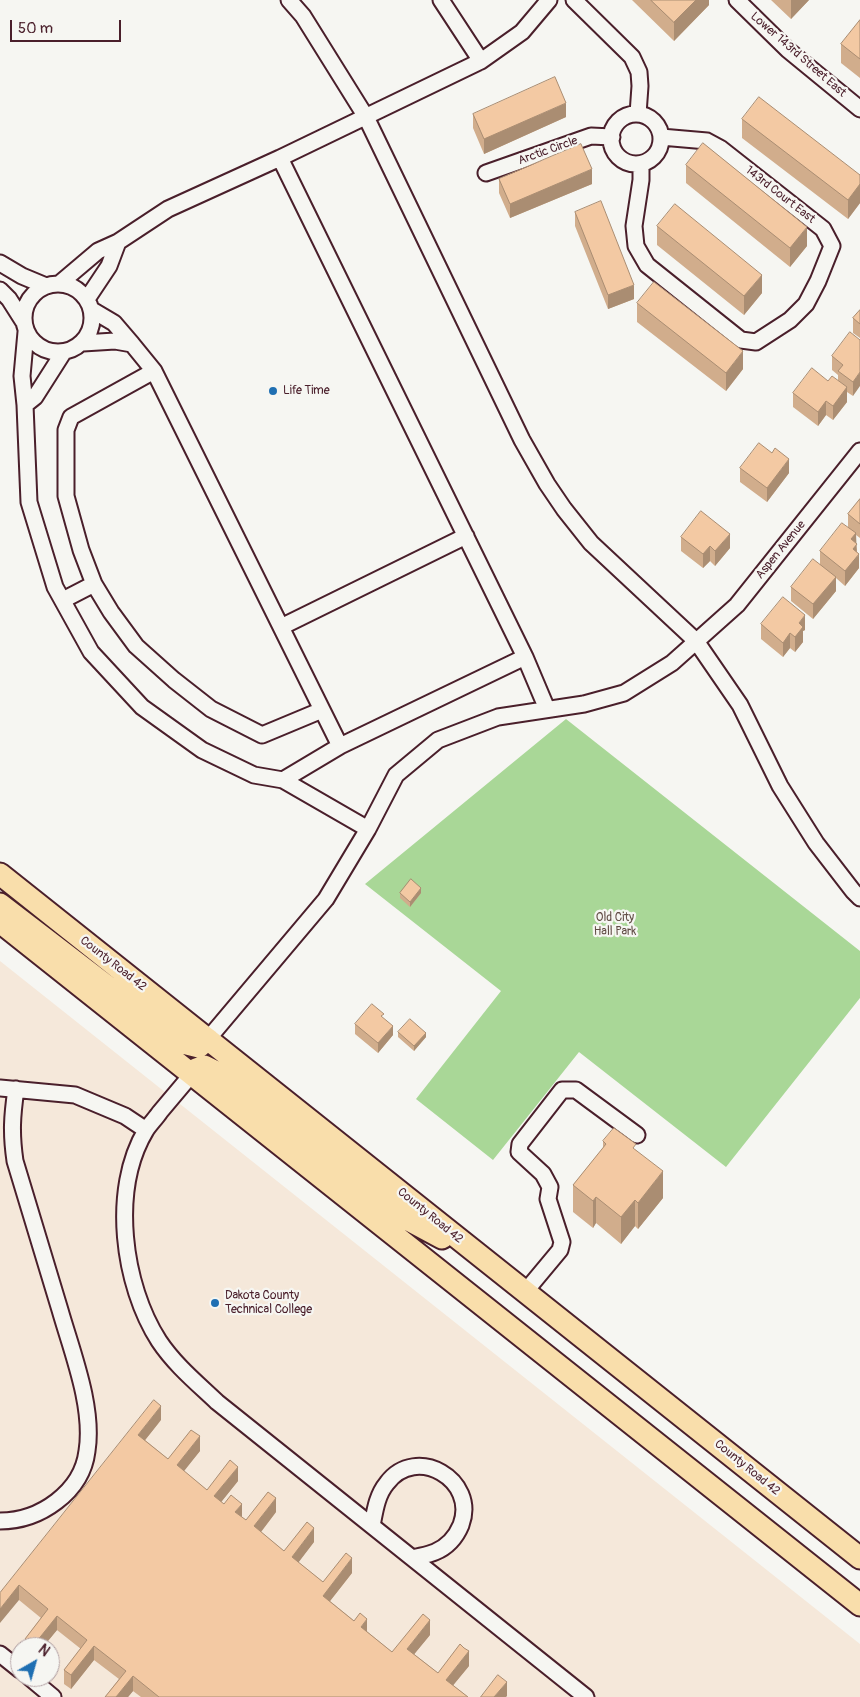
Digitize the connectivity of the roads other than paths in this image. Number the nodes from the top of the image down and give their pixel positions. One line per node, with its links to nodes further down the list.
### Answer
1 (289, 0): 9 (street)
2 (441, 0): 6 (street)
3 (549, 0): 6 (street)
4 (574, 0): 8 (street)
5 (737, 0): 7 (street, Lower 143rd Street East)
6 (481, 61): 9 (street)
7 (860, 109)
8 (638, 114): 10 (street); 11 (street)
9 (366, 117): 12 (street); 31 (street)
10 (612, 137): 13 (street); 14 (street, Arctic Circle)
11 (661, 137): 13 (street); 13 (street, 143rd Court East)
12 (280, 158): 15 (street); 27 (street)
13 (641, 164)
14 (486, 173)
15 (118, 242): 17 (street); 19 (street)
16 (0, 263): 17 (street)
17 (53, 285): 19 (street); 20 (street)
18 (0, 290): 20 (street)
19 (90, 305): 21 (street); 22 (street)
20 (25, 326): 23 (street); 25 (street)
21 (83, 343): 22 (street); 23 (street)
22 (132, 344): 24 (street)
23 (63, 353): 25 (street)
24 (154, 371): 28 (street); 30 (street)
25 (25, 405): 29 (street)
26 (860, 451): 31 (street, Aspen Avenue)
27 (466, 536): 30 (street); 32 (street)
28 (94, 584): 29 (street); 34 (street)
29 (63, 600): 36 (street)
30 (281, 627): 34 (street)
31 (696, 641): 33 (street, Aspen Avenue); 39 (street)
32 (525, 657): 33 (street); 35 (street)
33 (548, 709): 37 (street, Aspen Avenue)
34 (322, 710): 35 (street)
35 (340, 746): 36 (street)
36 (283, 780): 37 (street)
37 (368, 829): 42 (street, Aspen Avenue)
38 (0, 874): 42 (highway, County Road 42)
39 (860, 898)
40 (0, 904): 42 (highway)
41 (0, 922): 43 (highway)
42 (208, 1039): 48 (highway, County Road 42)
43 (192, 1074): 46 (street); 48 (highway); 50 (highway)
44 (0, 1088): 45 (street)
45 (16, 1090): 46 (street); 51 (street)
46 (146, 1130): 52 (street)
47 (637, 1135): 49 (street)
48 (482, 1258): 49 (highway, County Road 42)
49 (525, 1292): 54 (highway, County Road 42)
50 (687, 1467): 55 (highway); 56 (highway)
51 (0, 1521)
52 (372, 1526): 53 (street); 53 (street)
53 (413, 1558): 61 (street)
54 (860, 1558)
55 (860, 1586)
56 (860, 1605)
57 (0, 1654): 58 (street)
58 (10, 1662)
59 (40, 1687): 60 (street)
60 (53, 1697)
61 (586, 1697)

